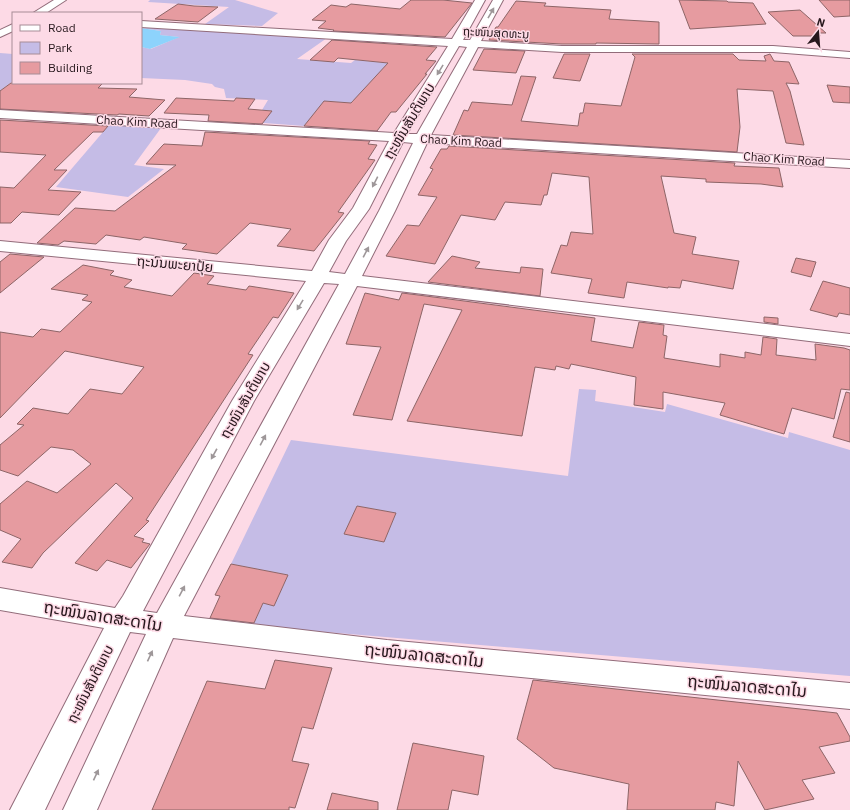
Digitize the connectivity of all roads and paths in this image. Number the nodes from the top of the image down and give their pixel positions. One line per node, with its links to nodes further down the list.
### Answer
1 (61, 0): 4 (street)
2 (480, 0): 8 (street, ຖະໜົນສັນຕິພາບ)
3 (498, 0): 8 (street, ຖະໜົນສັນຕິພາບ, one-way to 3)
4 (40, 12)
5 (142, 24): 8 (street, ຖະໜົນສຸດທະນູ)
6 (12, 27): 7 (street)
7 (0, 34)
8 (463, 44): 9 (street, ຖະໜົນສຸດທະນູ); 11 (street, ຖະໜົນສັນຕິພາບ, one-way to 11); 12 (street, ຖະໜົນສັນຕິພາບ)
9 (850, 55)
10 (0, 114): 11 (street, Chao Kim Road)
11 (398, 137): 12 (street, Chao Kim Road); 15 (street, ຖະໜົນສັນຕິພາບ, one-way to 15)
12 (422, 138): 13 (street, Chao Kim Road); 16 (street, ຖະໜົນສັນຕິພາບ, one-way to 12)
13 (850, 164)
14 (0, 246): 15 (street, ຖະນົນພະຍາປຸ້ຍ)
15 (318, 277): 16 (street, ຖະນົນພະຍາປຸ້ຍ); 19 (street, ຖະໜົນສັນຕິພາບ, one-way to 19)
16 (351, 280): 17 (street, ຖະນົນພະຍາປຸ້ຍ); 20 (street, ຖະໜົນສັນຕິພາບ, one-way to 16)
17 (850, 340)
18 (0, 599): 19 (street, ຖະໜົນລາດສະດາໄນ)
19 (122, 620): 20 (street, ຖະໜົນລາດສະດາໄນ); 22 (street, ຖະໜົນສັນຕິພາບ)
20 (164, 626): 21 (street, ຖະໜົນລາດສະດາໄນ); 23 (street, ຖະໜົນສັນຕິພາບ, one-way to 20)
21 (850, 696)
22 (27, 810)
23 (80, 810)

